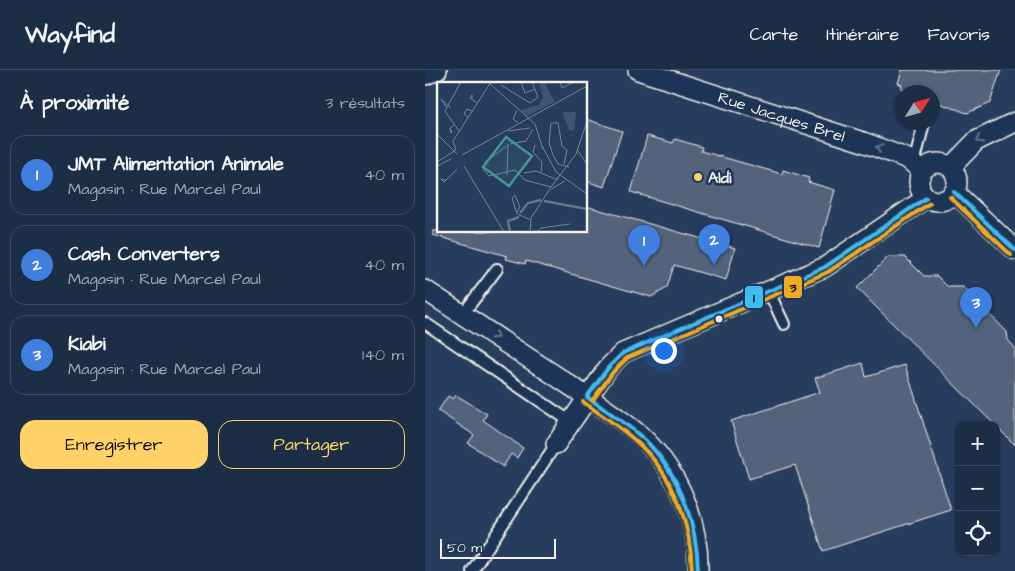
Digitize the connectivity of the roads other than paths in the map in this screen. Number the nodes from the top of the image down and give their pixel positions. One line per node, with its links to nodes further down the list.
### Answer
1 (437, 70): 3 (street)
2 (638, 70): 6 (street, Rue Jacques Brel, one-way to 2)
3 (425, 75)
4 (1015, 122): 7 (street, one-way to 7)
5 (924, 130): 6 (lane)
6 (918, 167): 7 (street); 9 (street)
7 (951, 168): 8 (street)
8 (954, 192): 9 (street); 10 (street)
9 (926, 198): 13 (street)
10 (1015, 250)
11 (497, 269): 14 (lane)
12 (425, 290): 14 (street)
13 (769, 292): 16 (lane); 17 (street)
14 (462, 315): 17 (street, one-way to 17)
15 (425, 323): 18 (lane)
16 (784, 324)
17 (587, 398): 18 (street); 21 (street)
18 (571, 422): 19 (street)
19 (557, 444): 20 (lane)
20 (472, 571)
21 (698, 571)

